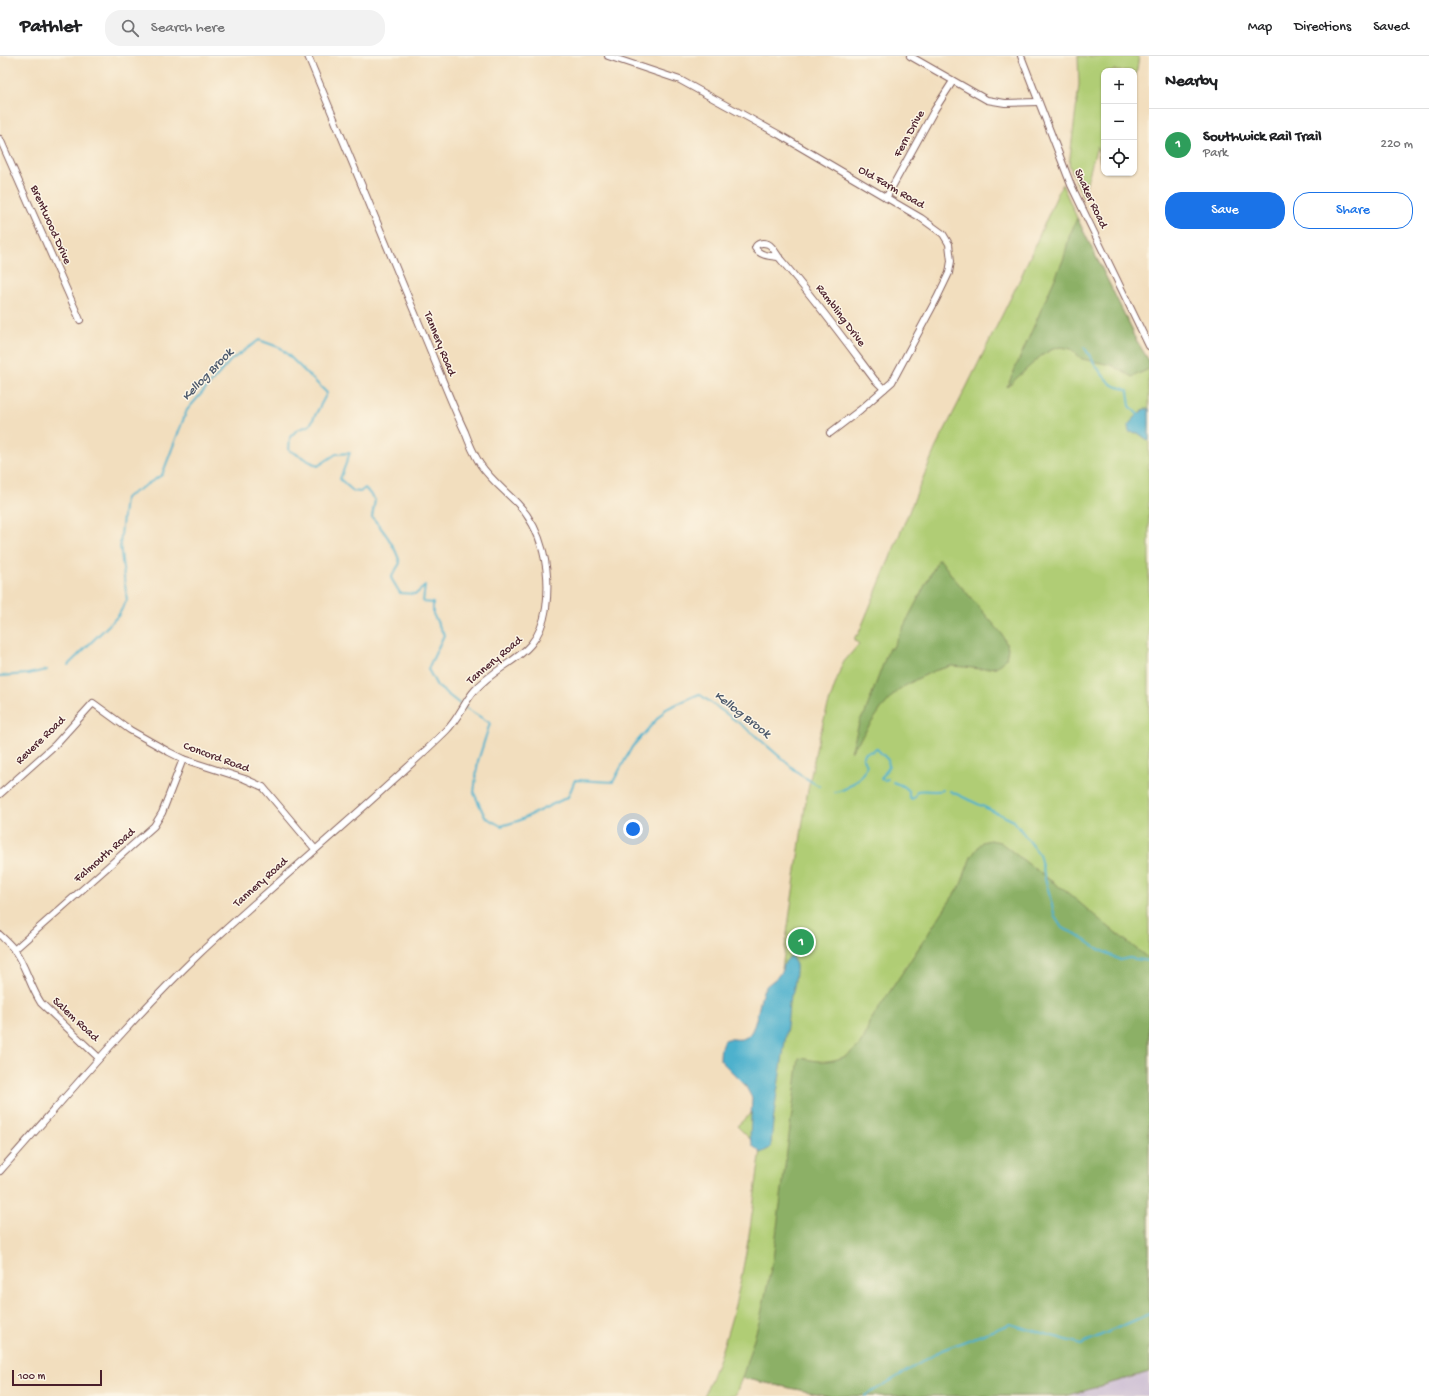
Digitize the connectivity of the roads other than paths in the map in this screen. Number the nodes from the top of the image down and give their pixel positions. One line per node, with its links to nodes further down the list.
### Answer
1 (308, 56): 17 (street, Tannery Road)
2 (608, 56): 8 (street, Old Farm Road)
3 (910, 56): 5 (street)
4 (1020, 56): 6 (street, Shaker Road)
5 (953, 80): 6 (street); 8 (street, Fern Drive)
6 (1038, 102): 11 (street, Shaker Road)
7 (0, 139): 10 (street, Brentwood Drive)
8 (886, 198): 12 (street, Old Farm Road)
9 (779, 257): 12 (street, Rambling Drive)
10 (80, 320)
11 (1149, 346)
12 (884, 389): 13 (street, Old Farm Road)
13 (830, 433)
14 (94, 704): 15 (street, Concord Road); 16 (street, Revere Road)
15 (183, 759): 17 (street, Concord Road); 19 (street, Falmouth Road)
16 (0, 794)
17 (315, 849): 20 (street, Tannery Road)
18 (0, 935): 19 (street, Salem Road)
19 (14, 950): 20 (street, Salem Road)
20 (99, 1058): 21 (street, Tannery Road)
21 (0, 1171)

